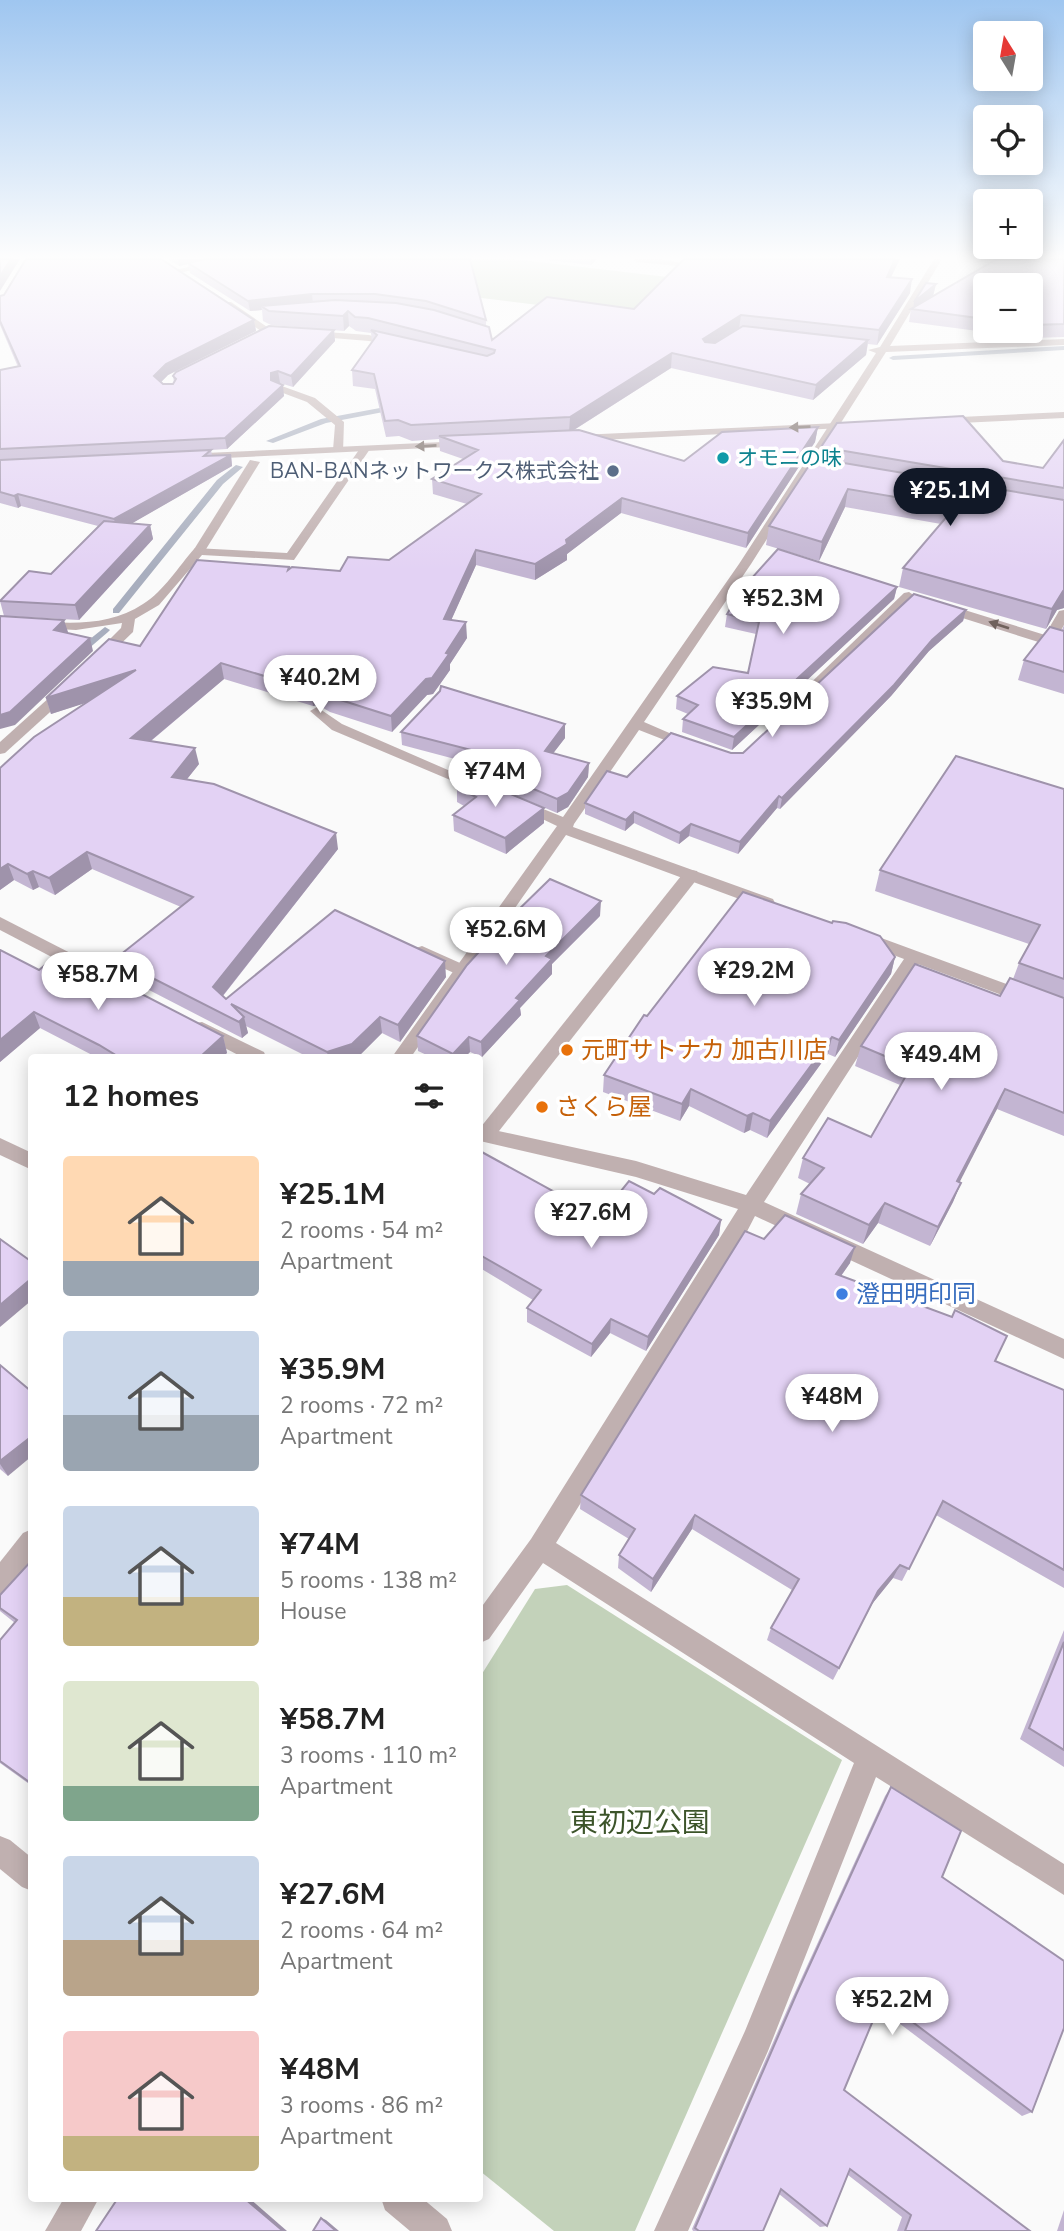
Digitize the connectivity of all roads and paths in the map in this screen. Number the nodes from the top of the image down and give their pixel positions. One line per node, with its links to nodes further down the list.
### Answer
1 (875, 363): 6 (street)
2 (279, 388): 10 (street)
3 (1064, 415): 4 (street)
4 (924, 422)
5 (871, 424): 6 (street)
6 (832, 426): 7 (street, one-way to 7); 21 (street)
7 (570, 439)
8 (475, 443): 9 (street, one-way to 9)
9 (365, 449): 10 (street); 13 (street)
10 (339, 450): 11 (street)
11 (190, 457)
12 (254, 462): 13 (street)
13 (198, 551): 15 (street)
14 (1064, 614): 17 (street)
15 (129, 617): 16 (street); 24 (street)
16 (0, 622)
17 (1048, 641): 18 (street); 19 (street, one-way to 19)
18 (1064, 646)
19 (793, 707)
20 (317, 711): 23 (street)
21 (635, 724): 25 (street); 26 (street)
22 (402, 735): 23 (street)
23 (383, 748): 26 (street)
24 (0, 750)
25 (710, 751)
26 (566, 827): 27 (street); 33 (street)
27 (691, 875): 28 (street); 39 (street)
28 (783, 908)
29 (0, 923): 34 (street)
30 (848, 932): 32 (street)
31 (400, 942): 33 (street)
32 (914, 957): 35 (street); 43 (street)
33 (463, 971): 38 (street)
34 (134, 993)
35 (1064, 1012)
36 (183, 1019): 37 (street)
37 (251, 1054)
38 (403, 1054)
39 (483, 1133)
40 (483, 1134): 43 (street)
41 (0, 1146): 42 (street)
42 (28, 1160)
43 (751, 1205): 44 (street); 46 (street)
44 (1064, 1349)
45 (28, 1546): 47 (street)
46 (540, 1547): 48 (street); 49 (street)
47 (0, 1582)
48 (483, 1626)
49 (870, 1758): 52 (street); 57 (street)
50 (0, 1850): 51 (street)
51 (28, 1874)
52 (1064, 1881)
53 (80, 2202): 55 (street)
54 (402, 2202): 56 (street)
55 (62, 2231)
56 (435, 2231)
57 (671, 2231)

